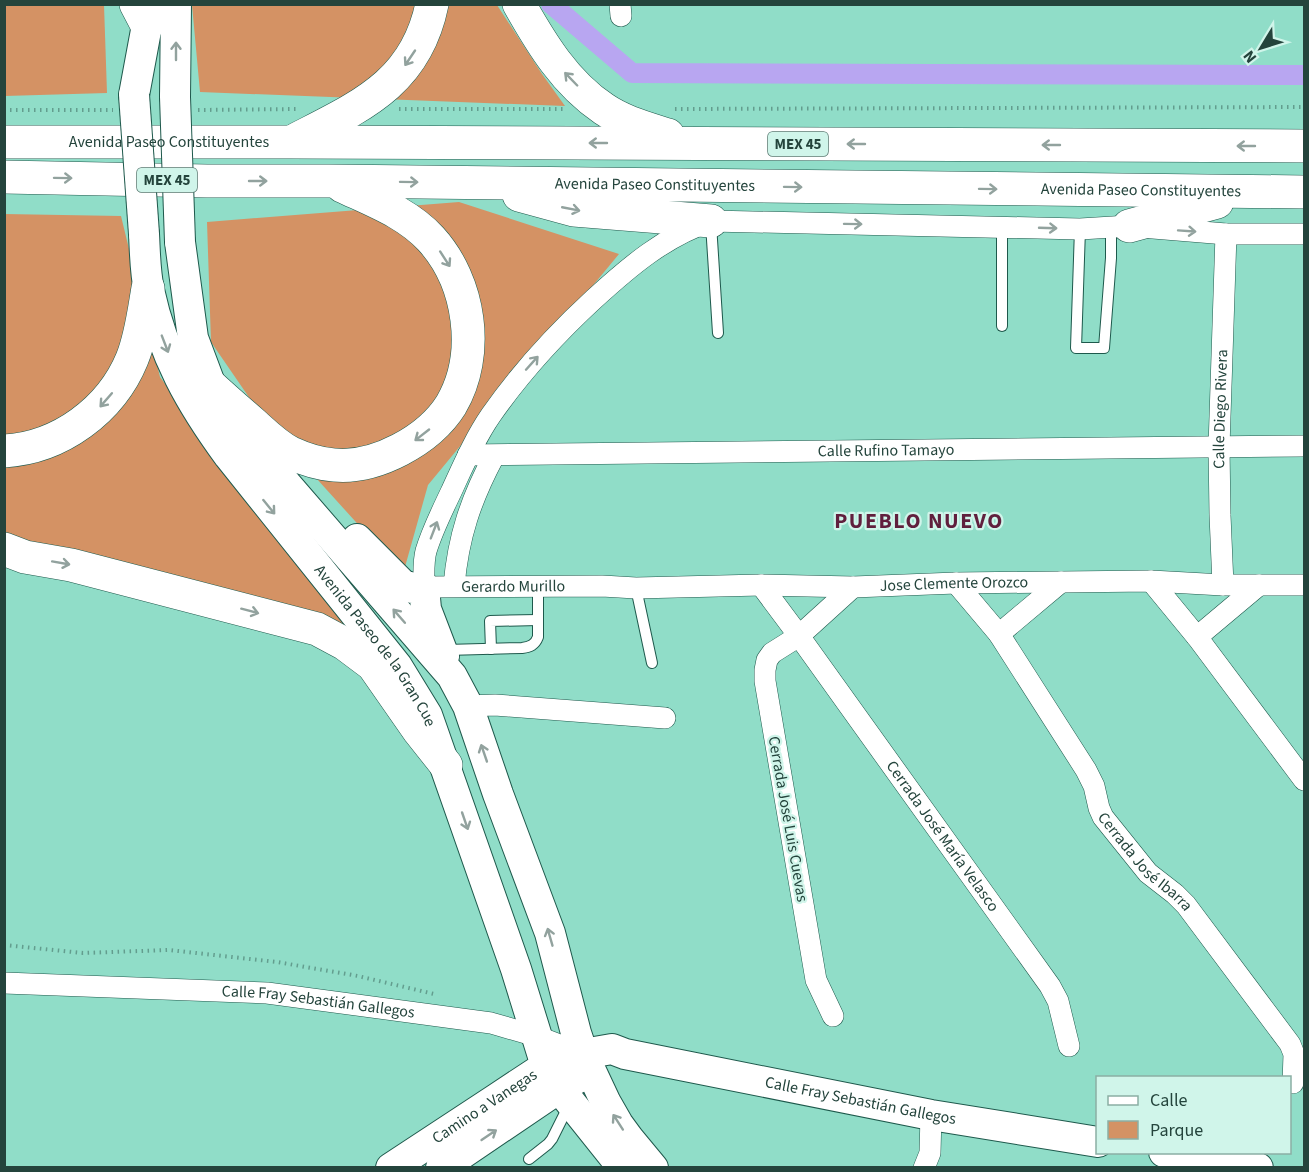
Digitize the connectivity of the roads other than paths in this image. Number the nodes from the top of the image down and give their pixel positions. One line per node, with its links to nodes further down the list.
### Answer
1 (176, 4): 23 (main road, Avenida Paseo de la Gran Cue, one-way to 1, bridge)
2 (432, 4): 6 (highway, one-way to 6)
3 (519, 4): 7 (highway, one-way to 3)
4 (143, 12): 20 (main road, Avenida Paseo de la Gran Cue, bridge)
5 (14, 138): 6 (highway, Avenida Paseo Constituyentes / MEX 45)
6 (291, 142): 7 (highway, Avenida Paseo Constituyentes / MEX 45, one-way to 6)
7 (696, 143): 8 (highway, Avenida Paseo Constituyentes / MEX 45, one-way to 7)
8 (1305, 146)
9 (6, 178): 10 (highway, Avenida Paseo Constituyentes / MEX 45, one-way to 10)
10 (329, 181): 11 (highway, Avenida Paseo Constituyentes / MEX 45, one-way to 11); 23 (highway, one-way to 23)
11 (474, 183): 12 (highway, Avenida Paseo Constituyentes / MEX 45, one-way to 12); 14 (highway, one-way to 14)
12 (1253, 192): 13 (highway, Avenida Paseo Constituyentes / MEX 45); 16 (highway)
13 (1305, 192)
14 (711, 221): 15 (street, one-way to 15); 22 (lane); 27 (street, one-way to 14)
15 (1002, 227): 17 (street, one-way to 17); 21 (lane)
16 (1120, 227): 17 (street); 17 (lane); 18 (street, one-way to 18)
17 (1080, 229)
18 (1226, 234): 19 (street); 25 (street, Calle Diego Rivera)
19 (1305, 234)
20 (148, 288): 26 (highway, one-way to 26); 53 (main road, Avenida Paseo de la Gran Cue, one-way to 53)
21 (1002, 326)
22 (717, 333)
23 (211, 386): 29 (main road, Avenida Paseo de la Gran Cue)
24 (1305, 446): 25 (street, Calle Rufino Tamayo)
25 (1219, 447): 28 (street, Calle Rufino Tamayo); 35 (street, Calle Diego Rivera)
26 (4, 451)
27 (468, 455): 28 (street, Calle Rufino Tamayo); 40 (street, one-way to 27)
28 (494, 456): 38 (street)
29 (285, 484): 40 (main road); 49 (main road, Avenida Paseo de la Gran Cue, one-way to 29)
30 (4, 549): 53 (highway, one-way to 53)
31 (1151, 581): 32 (street, Jose Clemente Orozco); 35 (street, Jose Clemente Orozco); 47 (street)
32 (1061, 582): 33 (street, Jose Clemente Orozco); 45 (street)
33 (956, 583): 42 (street, Jose Clemente Orozco); 45 (street, Cerrada José Ibarra)
34 (761, 585): 42 (street, Jose Clemente Orozco); 43 (street, Jose Clemente Orozco); 46 (street, Cerrada José María Velasco)
35 (1223, 585): 36 (street, Jose Clemente Orozco)
36 (1260, 585): 37 (street, Jose Clemente Orozco); 47 (street)
37 (1305, 585)
38 (454, 586): 40 (street, Gerardo Murillo); 41 (street, Gerardo Murillo)
39 (602, 586): 41 (street, Gerardo Murillo); 43 (street, Jose Clemente Orozco)
40 (424, 587): 49 (main road)
41 (538, 587): 44 (lane)
42 (853, 587): 46 (street)
43 (636, 588): 50 (lane)
44 (538, 620): 48 (lane); 48 (lane)
45 (999, 634): 62 (street, Cerrada José Ibarra)
46 (800, 636): 58 (street, Cerrada José Luis Cuevas); 60 (street, Cerrada José María Velasco)
47 (1197, 637): 54 (street)
48 (491, 649): 49 (lane)
49 (447, 663): 51 (main road, Avenida Paseo de la Gran Cue)
50 (652, 663)
51 (468, 706): 52 (street); 56 (main road, Avenida Paseo de la Gran Cue, one-way to 51)
52 (665, 718)
53 (446, 765): 55 (main road, Avenida Paseo de la Gran Cue, one-way to 55)
54 (1305, 780)
55 (516, 969): 56 (main road); 59 (main road, Avenida Paseo de la Gran Cue)
56 (558, 969): 61 (main road, Avenida Paseo de la Gran Cue)
57 (4, 983): 59 (street, Calle Fray Sebastián Gallegos)
58 (833, 1016)
59 (536, 1036): 61 (street, Calle Fray Sebastián Gallegos); 63 (main road, Avenida Paseo de la Gran Cue)
60 (1069, 1046)
61 (587, 1063): 63 (main road, Camino a Vanegas); 64 (main road, Calle Fray Sebastián Gallegos); 71 (main road, Avenida Paseo de la Gran Cue, one-way to 61)
62 (1293, 1083)
63 (558, 1085): 67 (lane); 68 (main road, Camino a Vanegas); 69 (main road, Camino a Vanegas, one-way to 63); 70 (main road, Avenida Paseo de la Gran Cue)
64 (932, 1115): 65 (main road, Calle Fray Sebastián Gallegos); 72 (street)
65 (1096, 1142)
66 (1177, 1154): 73 (main road)
67 (529, 1159)
68 (392, 1167)
69 (441, 1167)
70 (623, 1167)
71 (653, 1167)
72 (924, 1167)
73 (1258, 1167)

